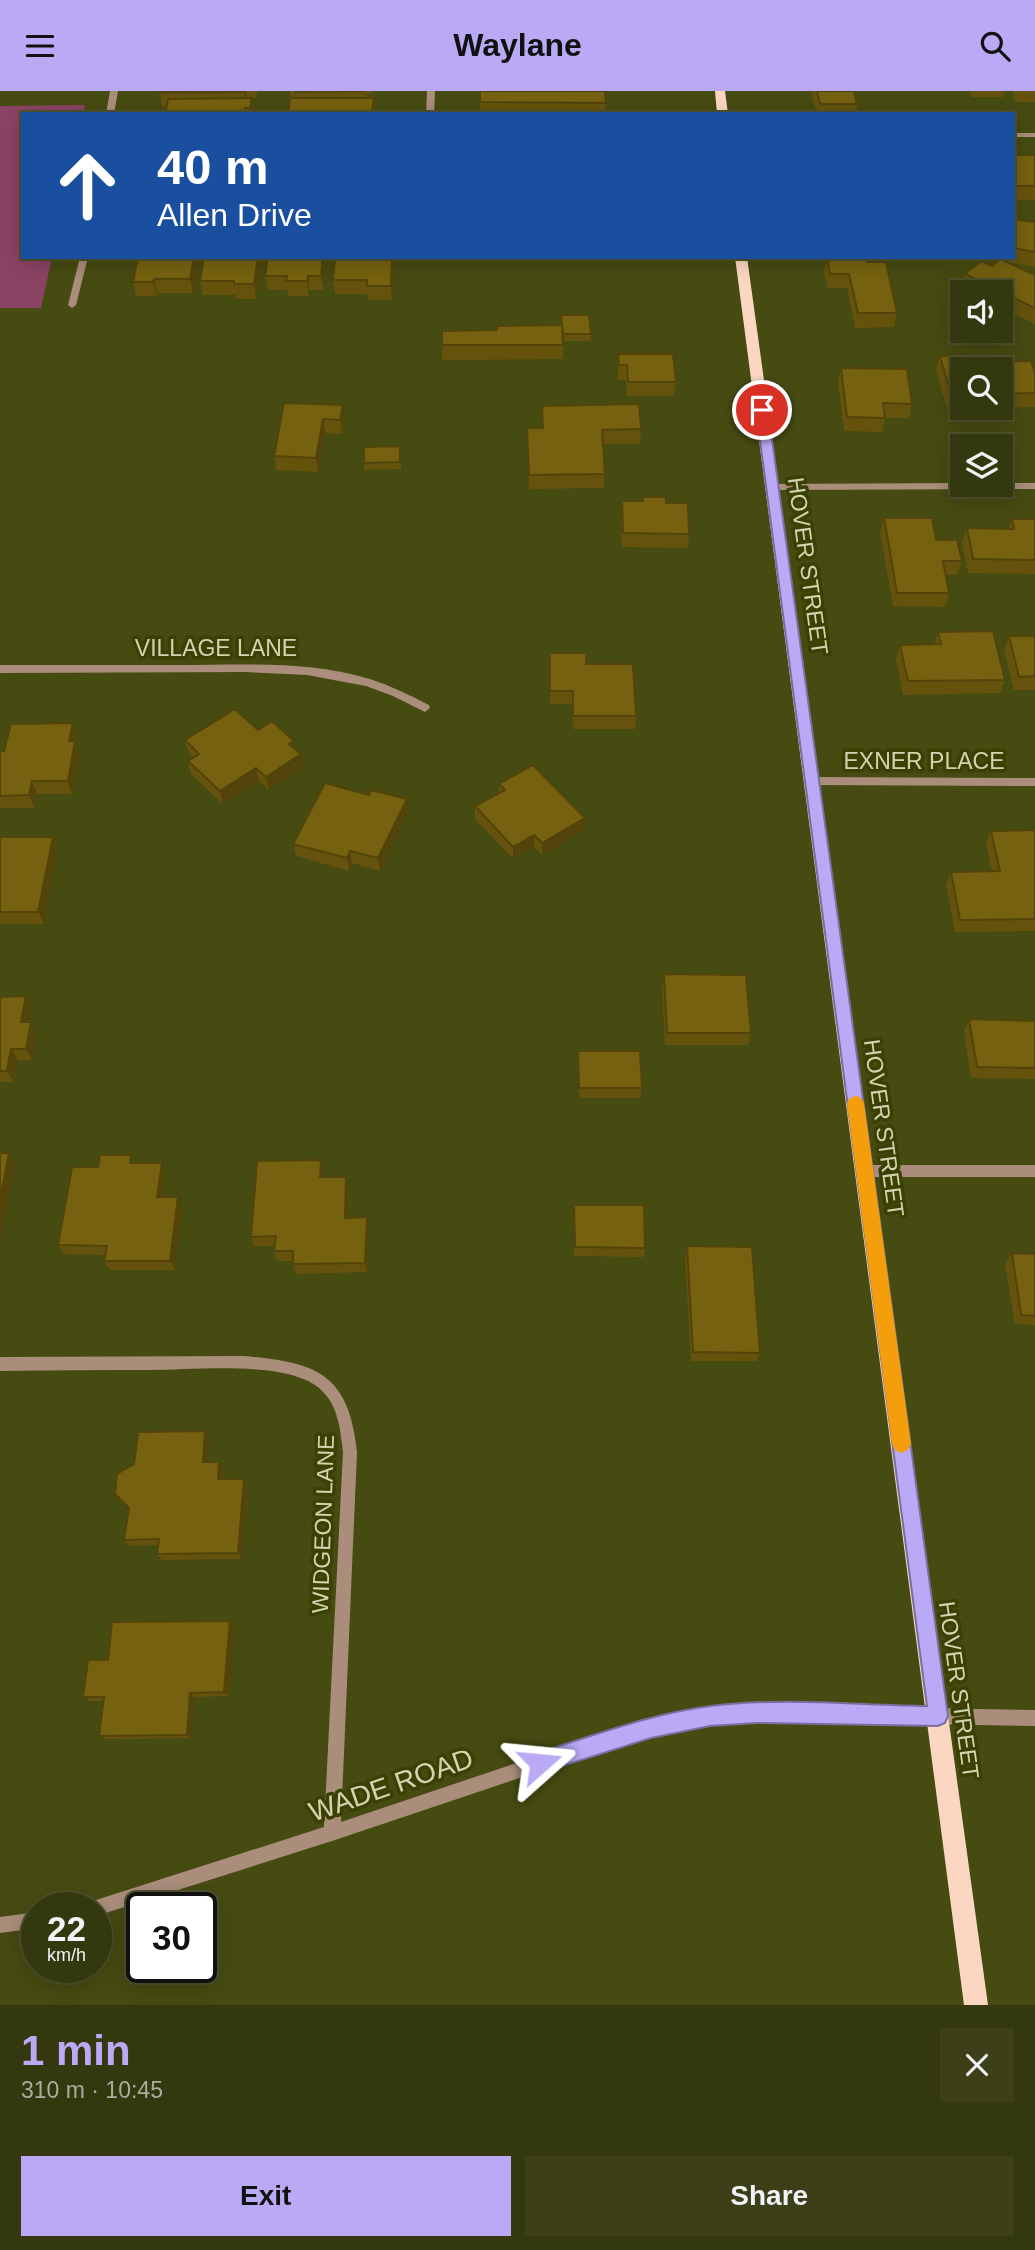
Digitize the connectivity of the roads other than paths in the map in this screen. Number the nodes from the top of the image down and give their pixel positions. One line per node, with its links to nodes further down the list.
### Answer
1 (114, 91): 4 (street)
2 (431, 91): 5 (street)
3 (720, 91): 6 (main road)
4 (110, 112)
5 (430, 112)
6 (723, 112)
7 (1015, 135): 8 (street)
8 (1035, 135)
9 (84, 259): 11 (street)
10 (741, 259): 13 (main road, HOVER STREET)
11 (72, 305)
12 (1035, 486): 13 (street)
13 (773, 487): 16 (main road, HOVER STREET)
14 (0, 669): 15 (street, VILLAGE LANE)
15 (425, 708)
16 (813, 782): 17 (street, EXNER PLACE); 18 (main road, HOVER STREET)
17 (1035, 782)
18 (865, 1171): 19 (street); 21 (main road, HOVER STREET)
19 (1035, 1171)
20 (0, 1364): 23 (street, WIDGEON LANE)
21 (938, 1716): 22 (street, WADE ROAD); 23 (street, WADE ROAD); 27 (main road, HOVER STREET)
22 (1035, 1718)
23 (332, 1833): 24 (street, WADE ROAD)
24 (112, 1903)
25 (21, 1922): 26 (street)
26 (0, 1925)
27 (976, 2005)

